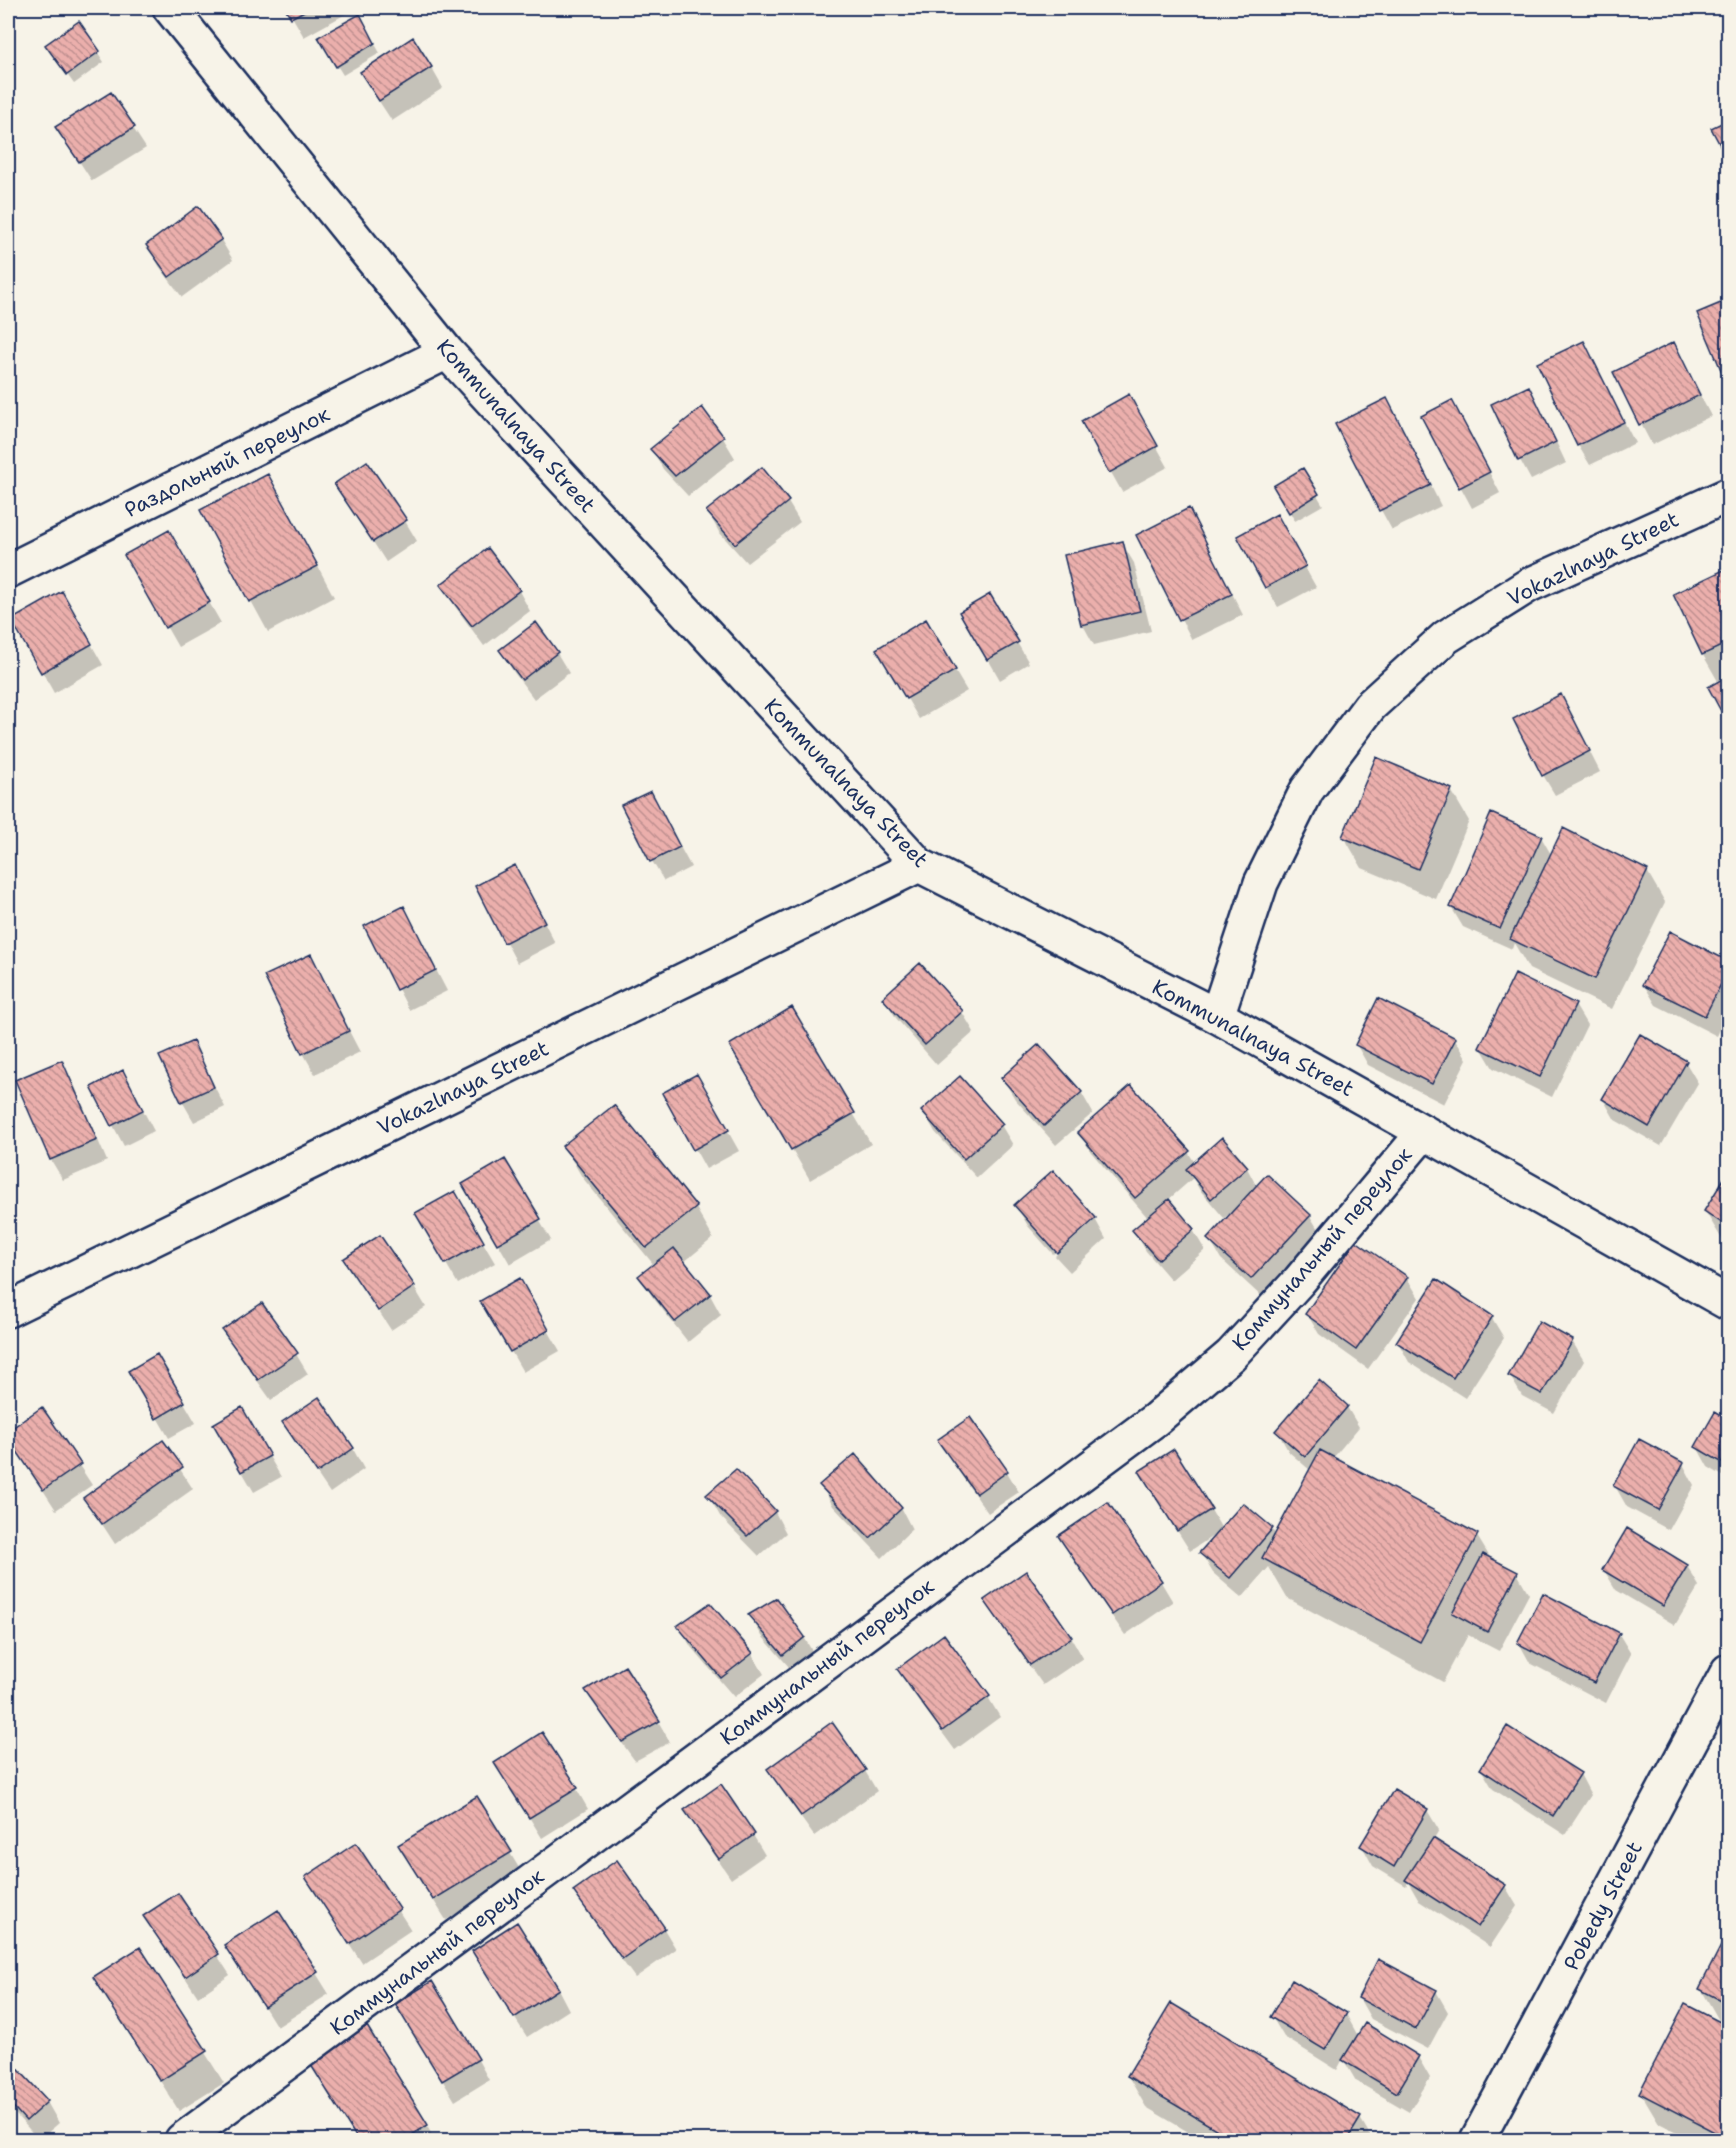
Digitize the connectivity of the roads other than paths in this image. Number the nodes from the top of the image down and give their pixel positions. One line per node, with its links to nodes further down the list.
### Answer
1 (170, 8): 2 (street, Kommunalnaya Street)
2 (447, 352): 4 (street, Раздольный переулок); 5 (street, Kommunalnaya Street)
3 (1728, 495): 6 (street, Vokazlnaya Street)
4 (8, 571)
5 (919, 865): 6 (street, Kommunalnaya Street); 9 (street, Vokazlnaya Street)
6 (1216, 1016): 7 (street, Kommunalnaya Street)
7 (1424, 1132): 8 (street, Kommunalnaya Street); 11 (street, Коммунальный переулок)
8 (1728, 1303)
9 (8, 1310)
10 (1728, 1671): 12 (street, Pobedy Street)
11 (182, 2140)
12 (1477, 2140)

